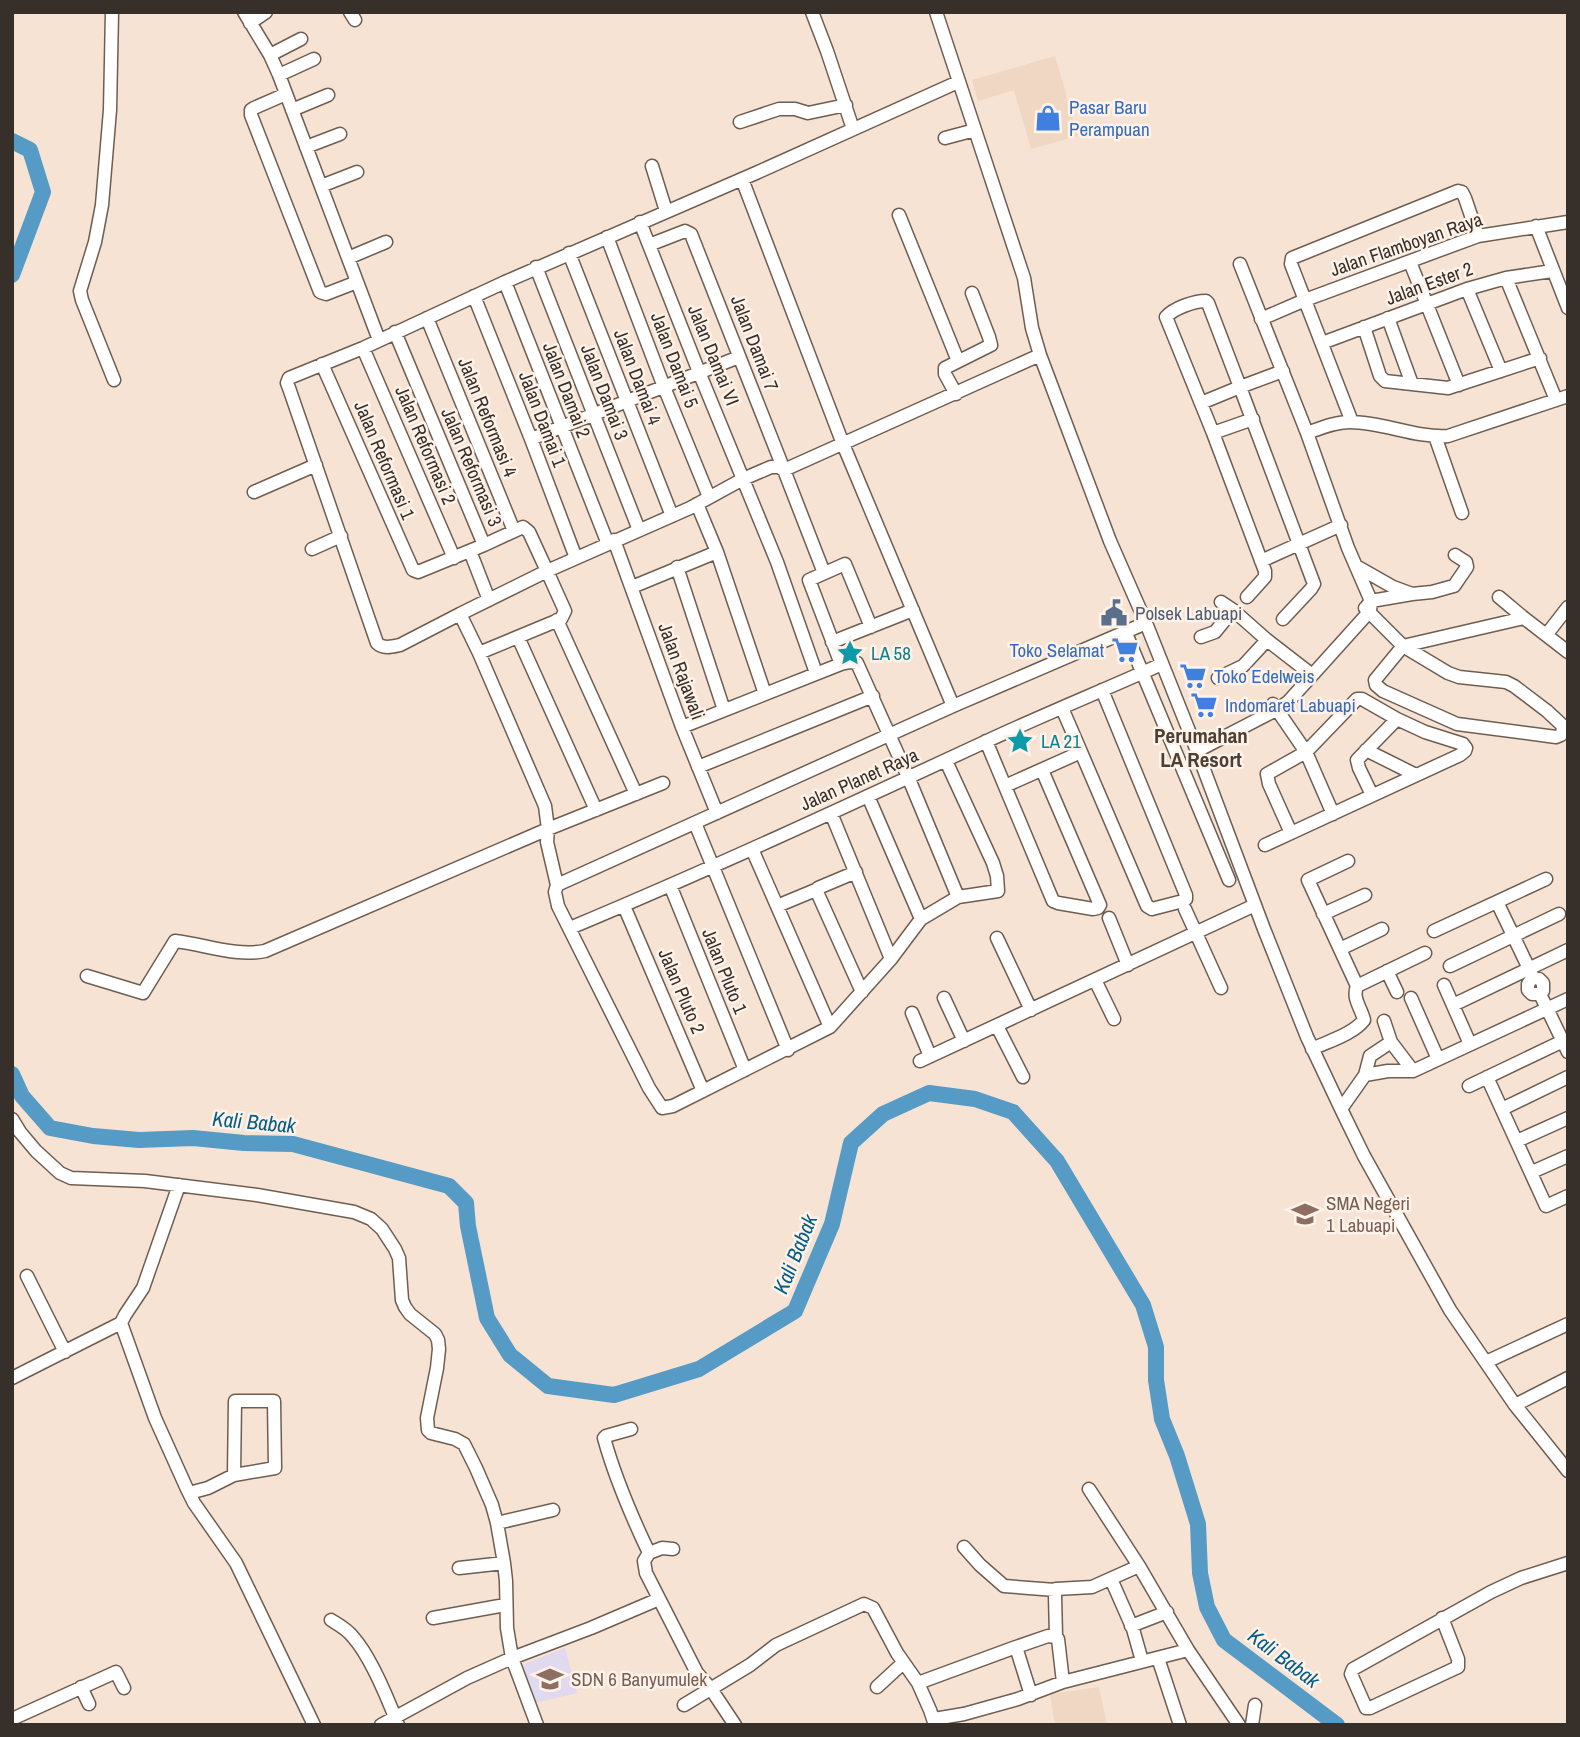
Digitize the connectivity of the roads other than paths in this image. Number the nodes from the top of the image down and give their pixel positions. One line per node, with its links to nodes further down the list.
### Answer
1 (112, 12): 65 (street)
2 (266, 12): 5 (street)
3 (813, 12): 13 (street)
4 (936, 12): 10 (street)
5 (247, 17): 7 (street)
6 (301, 39): 7 (street)
7 (270, 55): 9 (street)
8 (314, 59): 9 (street)
9 (279, 75): 11 (street)
10 (958, 82): 16 (street); 17 (street)
11 (286, 94): 14 (street); 41 (street)
12 (328, 95): 14 (street)
13 (846, 105): 15 (street); 16 (street)
14 (292, 110): 20 (street)
15 (740, 122)
16 (853, 129): 23 (street)
17 (975, 130): 19 (street); 57 (street)
18 (340, 134): 20 (street)
19 (945, 138)
20 (306, 147): 24 (street)
21 (652, 166): 25 (street)
22 (357, 172): 24 (street)
23 (742, 179): 25 (street); 82 (street)
24 (321, 186): 35 (street)
25 (667, 211): 27 (street)
26 (898, 215): 60 (street)
27 (640, 222): 31 (street); 33 (street, Jalan Damai VI)
28 (1568, 222): 29 (street, Jalan Flamboyan Raya)
29 (1536, 226): 30 (street, Jalan Flamboyan Raya); 39 (street)
30 (1478, 236): 36 (street, Jalan Flamboyan Raya); 46 (street)
31 (607, 237): 34 (street); 68 (street, Jalan Damai 5)
32 (386, 242): 35 (street)
33 (649, 245): 58 (street, Jalan Damai 7); 64 (street, Jalan Damai VI)
34 (569, 253): 38 (street); 72 (street, Jalan Damai 4)
35 (348, 258): 41 (street)
36 (1410, 262): 46 (street, Jalan Flamboyan Raya); 47 (street)
37 (1240, 264): 50 (street)
38 (536, 267): 42 (street); 74 (street, Jalan Damai 3)
39 (1552, 271): 40 (street, Jalan Ester 2); 48 (street)
40 (1506, 278): 43 (street, Jalan Ester 2); 59 (street)
41 (357, 282): 54 (street)
42 (505, 282): 45 (street); 77 (street, Jalan Damai 2)
43 (1467, 289): 47 (street, Jalan Ester 2); 63 (street)
44 (972, 293): 60 (street)
45 (474, 296): 49 (street); 81 (street, Jalan Damai 1)
46 (1305, 300): 50 (street, Jalan Flamboyan Raya); 55 (street)
47 (1427, 303): 51 (street, Jalan Ester 2); 67 (street)
48 (1568, 308)
49 (427, 318): 53 (street); 93 (street, Jalan Reformasi 4)
50 (1261, 318): 62 (street)
51 (1388, 318): 52 (street, Jalan Ester 2); 66 (street)
52 (1363, 327): 55 (street, Jalan Ester 2); 66 (street)
53 (395, 332): 54 (street); 97 (street, Jalan Reformasi 3)
54 (379, 340): 56 (street)
55 (1322, 343): 76 (street)
56 (363, 348): 61 (street); 102 (street, Jalan Reformasi 2)
57 (1040, 355): 70 (street); 124 (street)
58 (739, 357): 64 (street); 84 (street, Jalan Damai 7)
59 (1540, 358): 63 (street); 71 (street)
60 (958, 361): 70 (street)
61 (322, 364): 83 (street); 107 (street, Jalan Reformasi 1)
62 (1283, 371): 69 (street); 79 (street)
63 (1501, 371): 67 (street)
64 (699, 372): 68 (street); 85 (street, Jalan Damai VI)
65 (114, 380)
66 (1412, 384): 67 (street)
67 (1458, 385)
68 (664, 387): 72 (street); 87 (street, Jalan Damai 5)
69 (1240, 387): 73 (street); 73 (street); 75 (street)
70 (956, 394): 82 (street)
71 (1562, 398): 80 (street)
72 (626, 401): 74 (street); 90 (street, Jalan Damai 4)
73 (1201, 403): 78 (street)
74 (593, 414): 77 (street); 92 (street, Jalan Damai 3)
75 (1253, 419): 78 (street); 96 (street)
76 (1352, 422): 79 (street); 80 (street)
77 (561, 427): 81 (street); 95 (street, Jalan Damai 2)
78 (1213, 433): 104 (street)
79 (1307, 433): 91 (street)
80 (1435, 436): 89 (street)
81 (531, 439): 103 (street, Jalan Damai 1)
82 (843, 443): 84 (street); 119 (street)
83 (316, 465): 86 (street); 94 (street)
84 (784, 470): 85 (street); 109 (street, Jalan Damai 7)
85 (743, 479): 87 (street); 139 (street, Jalan Damai VI)
86 (254, 492)
87 (709, 497): 88 (street)
88 (697, 504): 90 (street); 100 (street)
89 (1462, 513)
90 (672, 516): 92 (street)
91 (1341, 525): 96 (street); 105 (street)
92 (639, 530): 95 (street)
93 (514, 531): 97 (street); 108 (street)
94 (341, 536): 98 (street); 120 (street)
95 (611, 542): 103 (street); 110 (street, Jalan Rajawali)
96 (1300, 543): 104 (street); 122 (street)
97 (484, 545): 99 (street, Jalan Reformasi 3)
98 (312, 549)
99 (470, 551): 102 (street, Jalan Reformasi 3); 114 (street)
100 (717, 552): 106 (street); 143 (street)
101 (1455, 555): 111 (street)
102 (454, 558): 107 (street, Jalan Reformasi 3)
103 (576, 558): 108 (street)
104 (1261, 561): 112 (street)
105 (1356, 566): 111 (street); 116 (street)
106 (677, 568): 110 (street); 148 (street)
107 (413, 570)
108 (547, 570): 114 (street); 123 (street)
109 (824, 573): 125 (street); 131 (street)
110 (632, 587): 150 (street, Jalan Rajawali)
111 (1412, 594): 116 (street)
112 (1247, 597)
113 (1499, 597): 121 (street)
114 (489, 600): 120 (street)
115 (1221, 602): 118 (street)
116 (1368, 607): 132 (street); 135 (street)
117 (1568, 607): 127 (street)
118 (1233, 610): 129 (street); 130 (street)
119 (914, 611): 125 (street); 145 (street)
120 (460, 614): 134 (street)
121 (1524, 618): 127 (street); 132 (street)
122 (1283, 619)
123 (557, 620): 128 (street); 164 (street)
124 (1146, 623): 126 (street, Jalan Planet Raya); 137 (street)
125 (871, 627): 131 (street)
126 (1125, 631): 140 (street); 145 (street, Jalan Planet Raya)
127 (1547, 634): 133 (street)
128 (518, 637): 134 (street); 167 (street)
129 (1201, 637)
130 (1267, 640): 138 (street); 141 (street)
131 (832, 642): 136 (street)
132 (1403, 646): 132 (street)
133 (1568, 652)
134 (479, 653): 172 (street)
135 (1326, 653): 138 (street); 146 (street)
136 (841, 664): 139 (street); 144 (street)
137 (1162, 664): 140 (street, Jalan Planet Raya); 153 (street)
138 (1307, 671): 146 (street)
139 (816, 673): 143 (street)
140 (1143, 673): 142 (street, Jalan Planet Raya); 180 (street)
141 (1218, 678)
142 (1102, 690): 147 (street, Jalan Planet Raya); 155 (street)
143 (765, 694): 148 (street)
144 (873, 696): 151 (street); 158 (street)
145 (953, 706): 151 (street, Jalan Planet Raya)
146 (1275, 706): 153 (street); 156 (street)
147 (1062, 708): 152 (street, Jalan Planet Raya); 155 (street)
148 (724, 710): 150 (street)
149 (1397, 719): 154 (street); 156 (street); 160 (street)
150 (682, 727): 158 (street, Jalan Rajawali)
151 (889, 735): 161 (street); 168 (street, Jalan Planet Raya)
152 (986, 741): 157 (street, Jalan Planet Raya); 163 (street)
153 (1196, 747): 187 (street)
154 (1366, 750): 160 (street); 165 (street)
155 (1081, 752): 159 (street)
156 (1306, 752): 170 (street); 173 (street)
157 (946, 761): 161 (street, Jalan Planet Raya); 185 (street)
158 (698, 767): 168 (street, Jalan Rajawali)
159 (1042, 770): 163 (street); 163 (street)
160 (1416, 775): 165 (street)
161 (909, 779): 166 (street, Jalan Planet Raya); 185 (street)
162 (663, 783): 164 (street)
163 (1005, 786)
164 (636, 794): 167 (street)
165 (1373, 795): 170 (street)
166 (868, 796): 169 (street, Jalan Planet Raya); 194 (street)
167 (596, 810): 172 (street)
168 (717, 813): 171 (street, Jalan Planet Raya)
169 (831, 813): 175 (street, Jalan Planet Raya); 178 (street)
170 (1332, 814): 173 (street)
171 (695, 823): 177 (street); 181 (street, Jalan Planet Raya)
172 (548, 829): 181 (street); 209 (street)
173 (1291, 833): 174 (street)
174 (1265, 845)
175 (752, 849): 177 (street, Jalan Planet Raya); 189 (street)
176 (1348, 861): 191 (street)
177 (714, 867): 182 (street, Jalan Planet Raya); 232 (street)
178 (856, 872): 183 (street); 204 (street)
179 (1546, 879): 186 (street)
180 (1229, 880)
181 (557, 884): 195 (street)
182 (670, 885): 188 (street, Jalan Planet Raya); 234 (street, Jalan Pluto 1)
183 (818, 889): 189 (street); 214 (street)
184 (1365, 895): 191 (street)
185 (958, 897): 194 (street)
186 (1497, 902): 197 (street); 199 (street)
187 (1255, 905): 198 (street); 231 (street)
188 (624, 906): 195 (street, Jalan Planet Raya); 241 (street, Jalan Pluto 2)
189 (777, 906): 226 (street)
190 (1185, 909): 198 (street)
191 (1324, 914): 201 (street)
192 (1559, 914): 199 (street)
193 (1109, 918): 205 (street)
194 (921, 919): 204 (street)
195 (570, 928): 241 (street)
196 (1382, 929): 201 (street)
197 (1434, 931)
198 (1196, 933): 205 (street); 213 (street)
199 (1514, 936): 206 (street); 208 (street)
200 (997, 938): 221 (street)
201 (1340, 949): 212 (street)
202 (1568, 950): 208 (street)
203 (1425, 953): 207 (street)
204 (891, 959): 214 (street)
205 (1128, 965): 210 (street)
206 (1450, 966)
207 (1387, 971): 212 (street); 215 (street)
208 (1531, 973): 219 (street); 220 (street)
209 (86, 976)
210 (1096, 980): 221 (street); 223 (street)
211 (1444, 985): 219 (street)
212 (1357, 986): 231 (street)
213 (1221, 988)
214 (862, 992): 226 (street)
215 (1397, 992)
216 (944, 998): 227 (street)
217 (1411, 998): 233 (street)
218 (1568, 999): 220 (street)
219 (1453, 1005): 229 (street)
220 (1547, 1008): 229 (street); 230 (street)
221 (1031, 1010): 225 (street)
222 (912, 1013): 227 (street)
223 (1114, 1019)
224 (1384, 1021): 228 (street)
225 (997, 1026): 227 (street); 237 (street)
226 (830, 1027): 232 (street)
227 (964, 1041)
228 (1391, 1042): 235 (street); 236 (street)
229 (1470, 1044): 233 (street)
230 (1565, 1046): 238 (street)
231 (1312, 1049): 242 (street)
232 (788, 1050): 234 (street)
233 (1438, 1059): 235 (street)
234 (745, 1070): 241 (street)
235 (1413, 1071): 236 (street)
236 (1365, 1075): 242 (street)
237 (1023, 1077)
238 (1487, 1077): 240 (street); 243 (street)
239 (1568, 1077): 243 (street)
240 (1469, 1086)
241 (704, 1091)
242 (1341, 1109): 255 (street)
243 (1502, 1109): 246 (street)
244 (1568, 1118): 246 (street)
245 (12, 1119): 249 (street)
246 (1517, 1141): 248 (street)
247 (1568, 1156): 248 (street)
248 (1532, 1172): 250 (street)
249 (179, 1185): 252 (street); 265 (street)
250 (1568, 1196)
251 (27, 1276): 254 (street)
252 (121, 1323): 254 (street); 263 (street)
253 (1568, 1324): 255 (street)
254 (65, 1352): 256 (street)
255 (1486, 1362): 258 (street)
256 (12, 1378)
257 (1568, 1378): 258 (street)
258 (1516, 1405): 260 (street)
259 (631, 1430): 268 (street)
260 (1568, 1471)
261 (234, 1475): 261 (street); 263 (street)
262 (1089, 1489): 271 (street)
263 (189, 1493): 302 (street)
264 (553, 1510): 265 (street)
265 (497, 1523): 269 (street)
266 (964, 1547): 274 (street)
267 (673, 1549): 268 (street)
268 (649, 1553): 275 (street)
269 (504, 1563): 272 (street); 276 (street)
270 (1568, 1563): 279 (street)
271 (1139, 1566): 273 (street); 277 (street)
272 (459, 1568)
273 (1111, 1579): 274 (street); 281 (street)
274 (1055, 1590): 282 (street)
275 (659, 1599): 285 (street); 294 (street)
276 (505, 1605): 278 (street); 285 (street)
277 (1167, 1612): 281 (street); 284 (street)
278 (433, 1618)
279 (1442, 1618): 279 (street)
280 (331, 1620): 300 (street)
281 (1131, 1626): 287 (street)
282 (1056, 1637): 283 (street); 289 (street)
283 (1016, 1647): 290 (street); 295 (street)
284 (1188, 1650): 286 (street); 306 (street)
285 (512, 1658): 300 (street); 303 (street)
286 (1158, 1658): 287 (street); 305 (street)
287 (1142, 1661): 289 (street)
288 (903, 1663): 290 (street); 291 (street); 294 (street)
289 (1063, 1682): 295 (street)
290 (918, 1684): 301 (street)
291 (877, 1687)
292 (81, 1688): 293 (street); 296 (street); 299 (street)
293 (124, 1688)
294 (711, 1689): 297 (street); 304 (street)
295 (1031, 1695): 301 (street)
296 (89, 1704)
297 (684, 1705)
298 (1255, 1705): 307 (street)
299 (12, 1719)
300 (392, 1721)
301 (934, 1722)
302 (314, 1725)
303 (537, 1725)
304 (735, 1725)
305 (1180, 1725)
306 (1239, 1725)
307 (1252, 1725)

